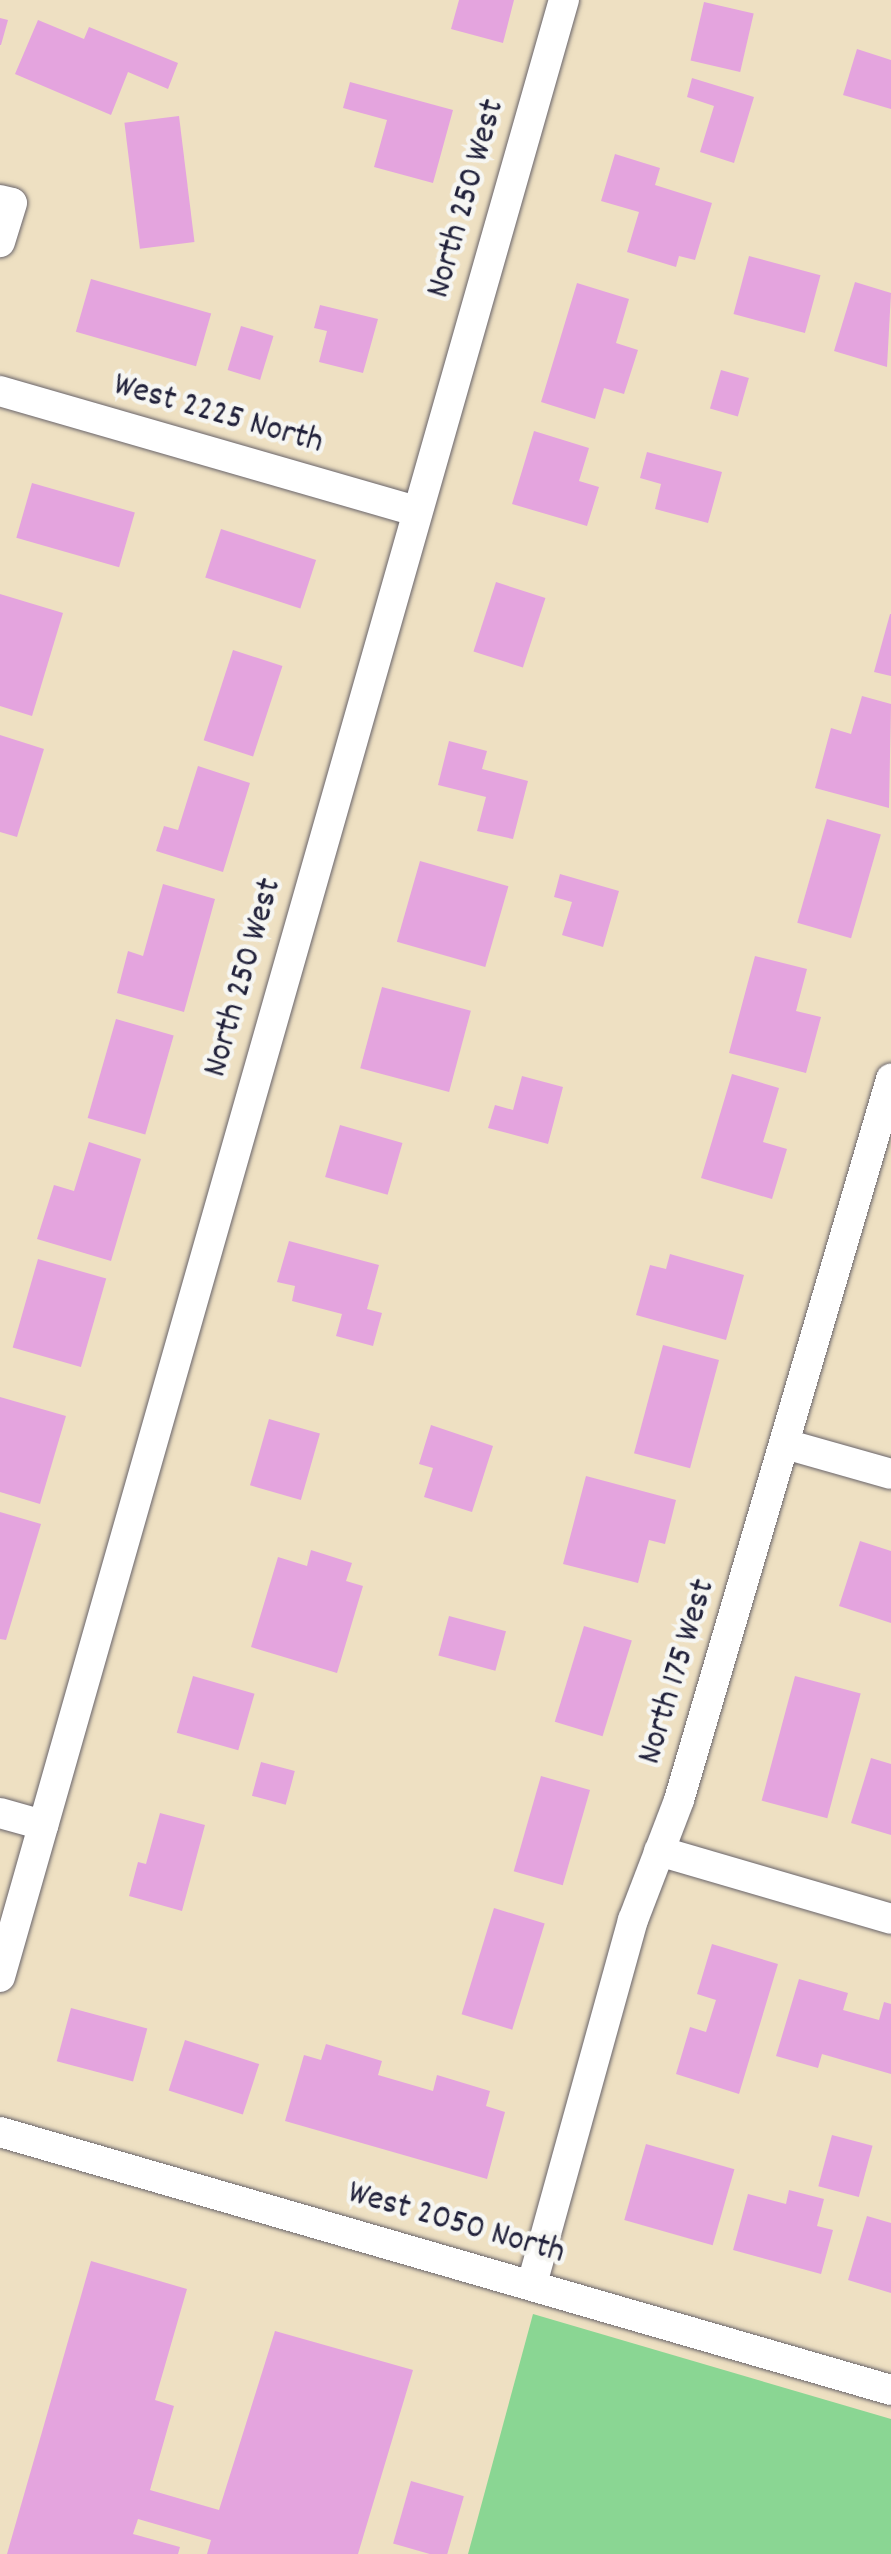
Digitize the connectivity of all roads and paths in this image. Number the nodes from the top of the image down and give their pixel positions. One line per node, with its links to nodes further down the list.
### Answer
1 (564, 0): 5 (street, North 250 West)
2 (6, 202): 3 (street)
3 (0, 242)
4 (0, 392): 5 (street, West 2225 North)
5 (416, 511): 10 (street, North 250 West)
6 (891, 1078): 7 (street, North 175 West)
7 (785, 1444): 8 (street); 11 (street, North 175 West)
8 (891, 1474)
9 (0, 1813): 10 (street)
10 (43, 1825): 13 (street, North 250 West)
11 (659, 1852): 12 (street); 15 (street, North 175 West)
12 (891, 1919)
13 (0, 1977)
14 (0, 2132): 15 (street, West 2050 North)
15 (532, 2284): 16 (street, West 2050 North)
16 (891, 2390)

